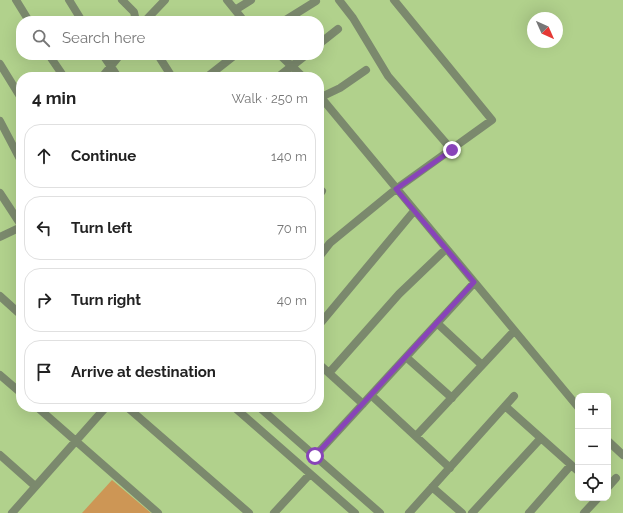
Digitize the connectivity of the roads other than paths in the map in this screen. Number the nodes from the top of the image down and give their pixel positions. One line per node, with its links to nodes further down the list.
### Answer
1 (16, 0): 11 (street)
2 (69, 0): 12 (street)
3 (122, 0): 13 (street)
4 (165, 0): 14 (street)
5 (227, 0): 10 (street)
6 (251, 0): 10 (street)
7 (339, 0): 41 (street)
8 (394, 0): 41 (street)
9 (316, 1): 16 (street)
10 (236, 10): 15 (street)
11 (26, 16)
12 (79, 16)
13 (135, 16)
14 (150, 16)
15 (240, 16)
16 (292, 16)
17 (338, 29): 18 (street)
18 (324, 40)
19 (52, 60): 30 (street)
20 (107, 60): 27 (street)
21 (116, 60): 27 (street)
22 (161, 60): 33 (street)
23 (229, 60): 34 (street)
24 (286, 60): 28 (street)
25 (300, 60): 28 (street)
26 (0, 64): 37 (street)
27 (112, 66): 31 (street); 32 (street)
28 (293, 66): 35 (street); 36 (street)
29 (366, 70): 38 (street)
30 (61, 72)
31 (107, 72)
32 (115, 72)
33 (169, 72)
34 (213, 72)
35 (285, 72)
36 (298, 72)
37 (16, 90)
38 (324, 95)
39 (324, 102): 43 (street)
40 (0, 121): 42 (street)
41 (452, 150): 43 (street)
42 (16, 151)
43 (396, 189): 45 (street); 50 (street)
44 (0, 193): 46 (street)
45 (414, 211): 49 (street); 54 (street)
46 (16, 218)
47 (16, 229): 48 (street)
48 (0, 237)
49 (446, 248): 51 (street); 61 (street)
50 (324, 251)
51 (474, 282): 55 (street); 56 (street)
52 (0, 296): 53 (street)
53 (16, 310)
54 (324, 319)
55 (437, 323): 57 (street); 58 (street)
56 (514, 331): 58 (street); 66 (street)
57 (406, 357): 63 (street); 65 (street)
58 (482, 365): 65 (street)
59 (324, 369): 61 (street)
60 (0, 374): 62 (street)
61 (329, 374): 67 (street)
62 (16, 388)
63 (371, 395): 67 (street); 74 (street)
64 (514, 396): 68 (street)
65 (452, 398): 74 (street)
66 (575, 403)
67 (363, 404): 80 (street)
68 (505, 406): 75 (street); 82 (street)
69 (43, 412): 76 (street)
70 (101, 412): 76 (street)
71 (133, 412): 92 (street)
72 (240, 412): 84 (street)
73 (265, 412): 80 (street)
74 (416, 436): 82 (street)
75 (541, 438): 81 (street); 98 (street)
76 (75, 441): 87 (street); 91 (street)
77 (611, 444): 79 (street)
78 (0, 455): 87 (street)
79 (623, 455)
80 (315, 456): 95 (street)
81 (571, 465): 83 (street); 99 (street)
82 (450, 468): 88 (street)
83 (575, 468)
84 (310, 474): 93 (street); 94 (street)
85 (616, 478): 86 (street)
86 (611, 484)
87 (36, 486): 90 (street)
88 (432, 487): 96 (street); 97 (street)
89 (595, 501): 100 (street)
90 (12, 513)
91 (158, 513)
92 (249, 513)
93 (274, 513)
94 (356, 513)
95 (380, 513)
96 (409, 513)
97 (462, 513)
98 (472, 513)
99 (529, 513)
100 (584, 513)

